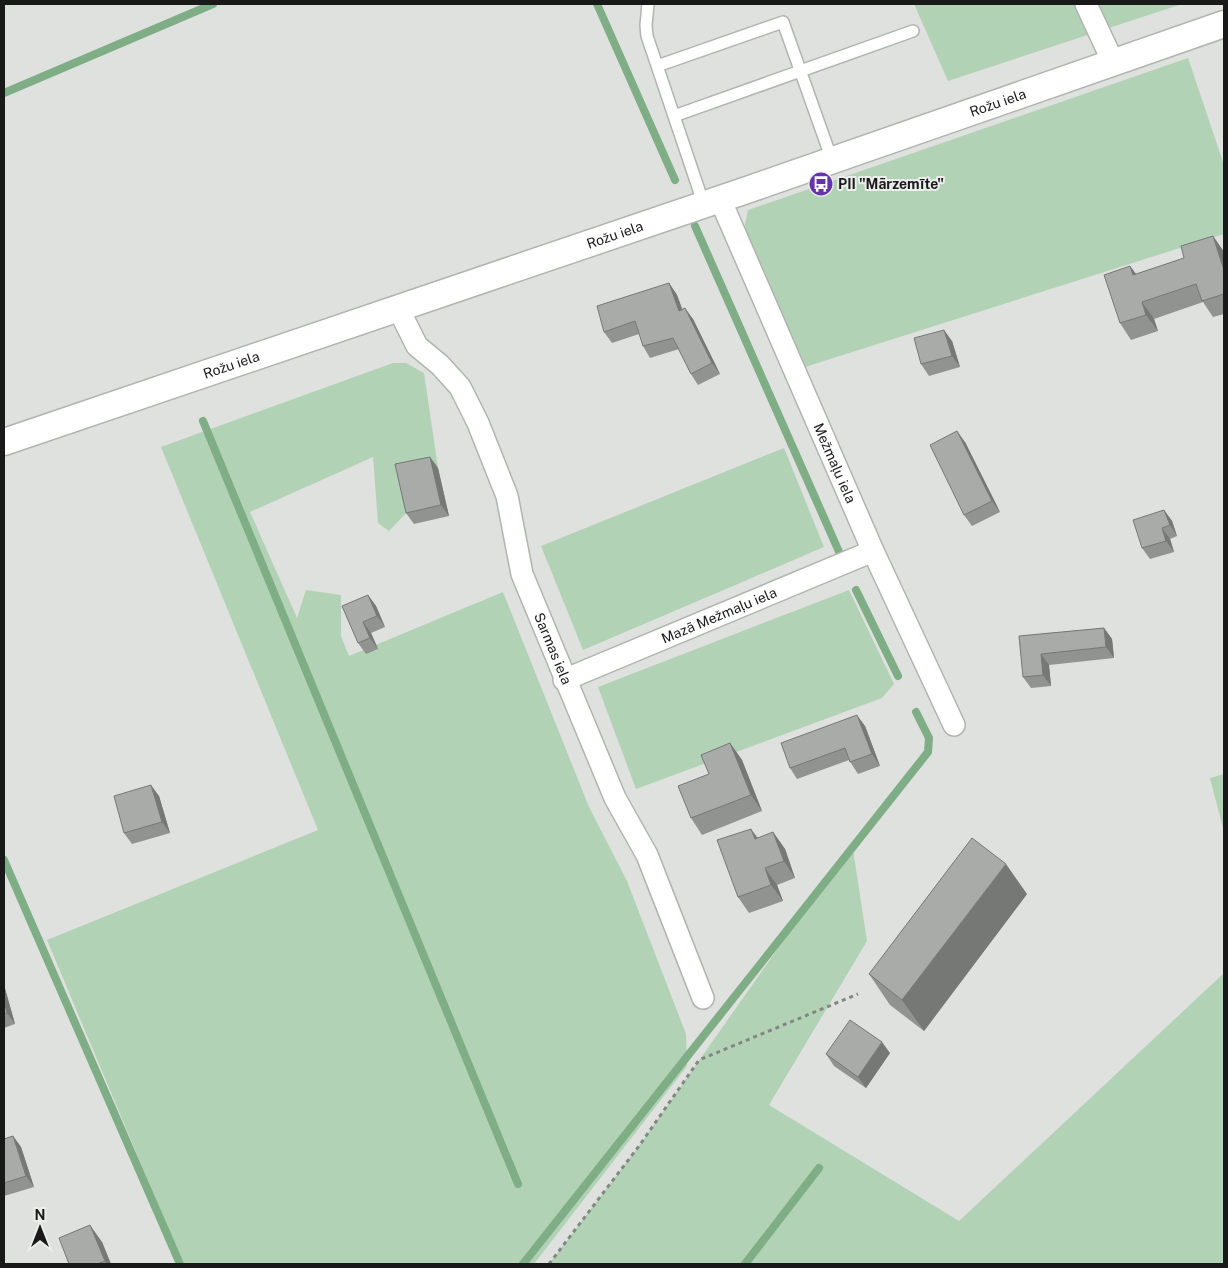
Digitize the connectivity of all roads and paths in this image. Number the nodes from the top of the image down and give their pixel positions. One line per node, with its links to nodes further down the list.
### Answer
1 (648, 4): 6 (lane)
2 (1086, 4): 5 (street)
3 (1224, 24): 5 (street, Rožu iela)
4 (912, 31): 7 (lane)
5 (1113, 62): 9 (street, Rožu iela)
6 (657, 66): 7 (lane); 8 (lane)
7 (800, 73): 8 (lane); 9 (lane)
8 (674, 116): 10 (lane)
9 (832, 160): 10 (street, Rožu iela)
10 (712, 202): 11 (street, Rožu iela); 13 (street, Mežmaļu iela)
11 (398, 308): 12 (street, Rožu iela); 14 (street, Sarmas iela)
12 (4, 442)
13 (873, 551): 14 (street, Mazā Mežmaļu iela); 15 (street, Mežmaļu iela)
14 (564, 680): 17 (street, Sarmas iela)
15 (954, 725)
16 (858, 994): 18 (path)
17 (704, 998)
18 (548, 1264)

